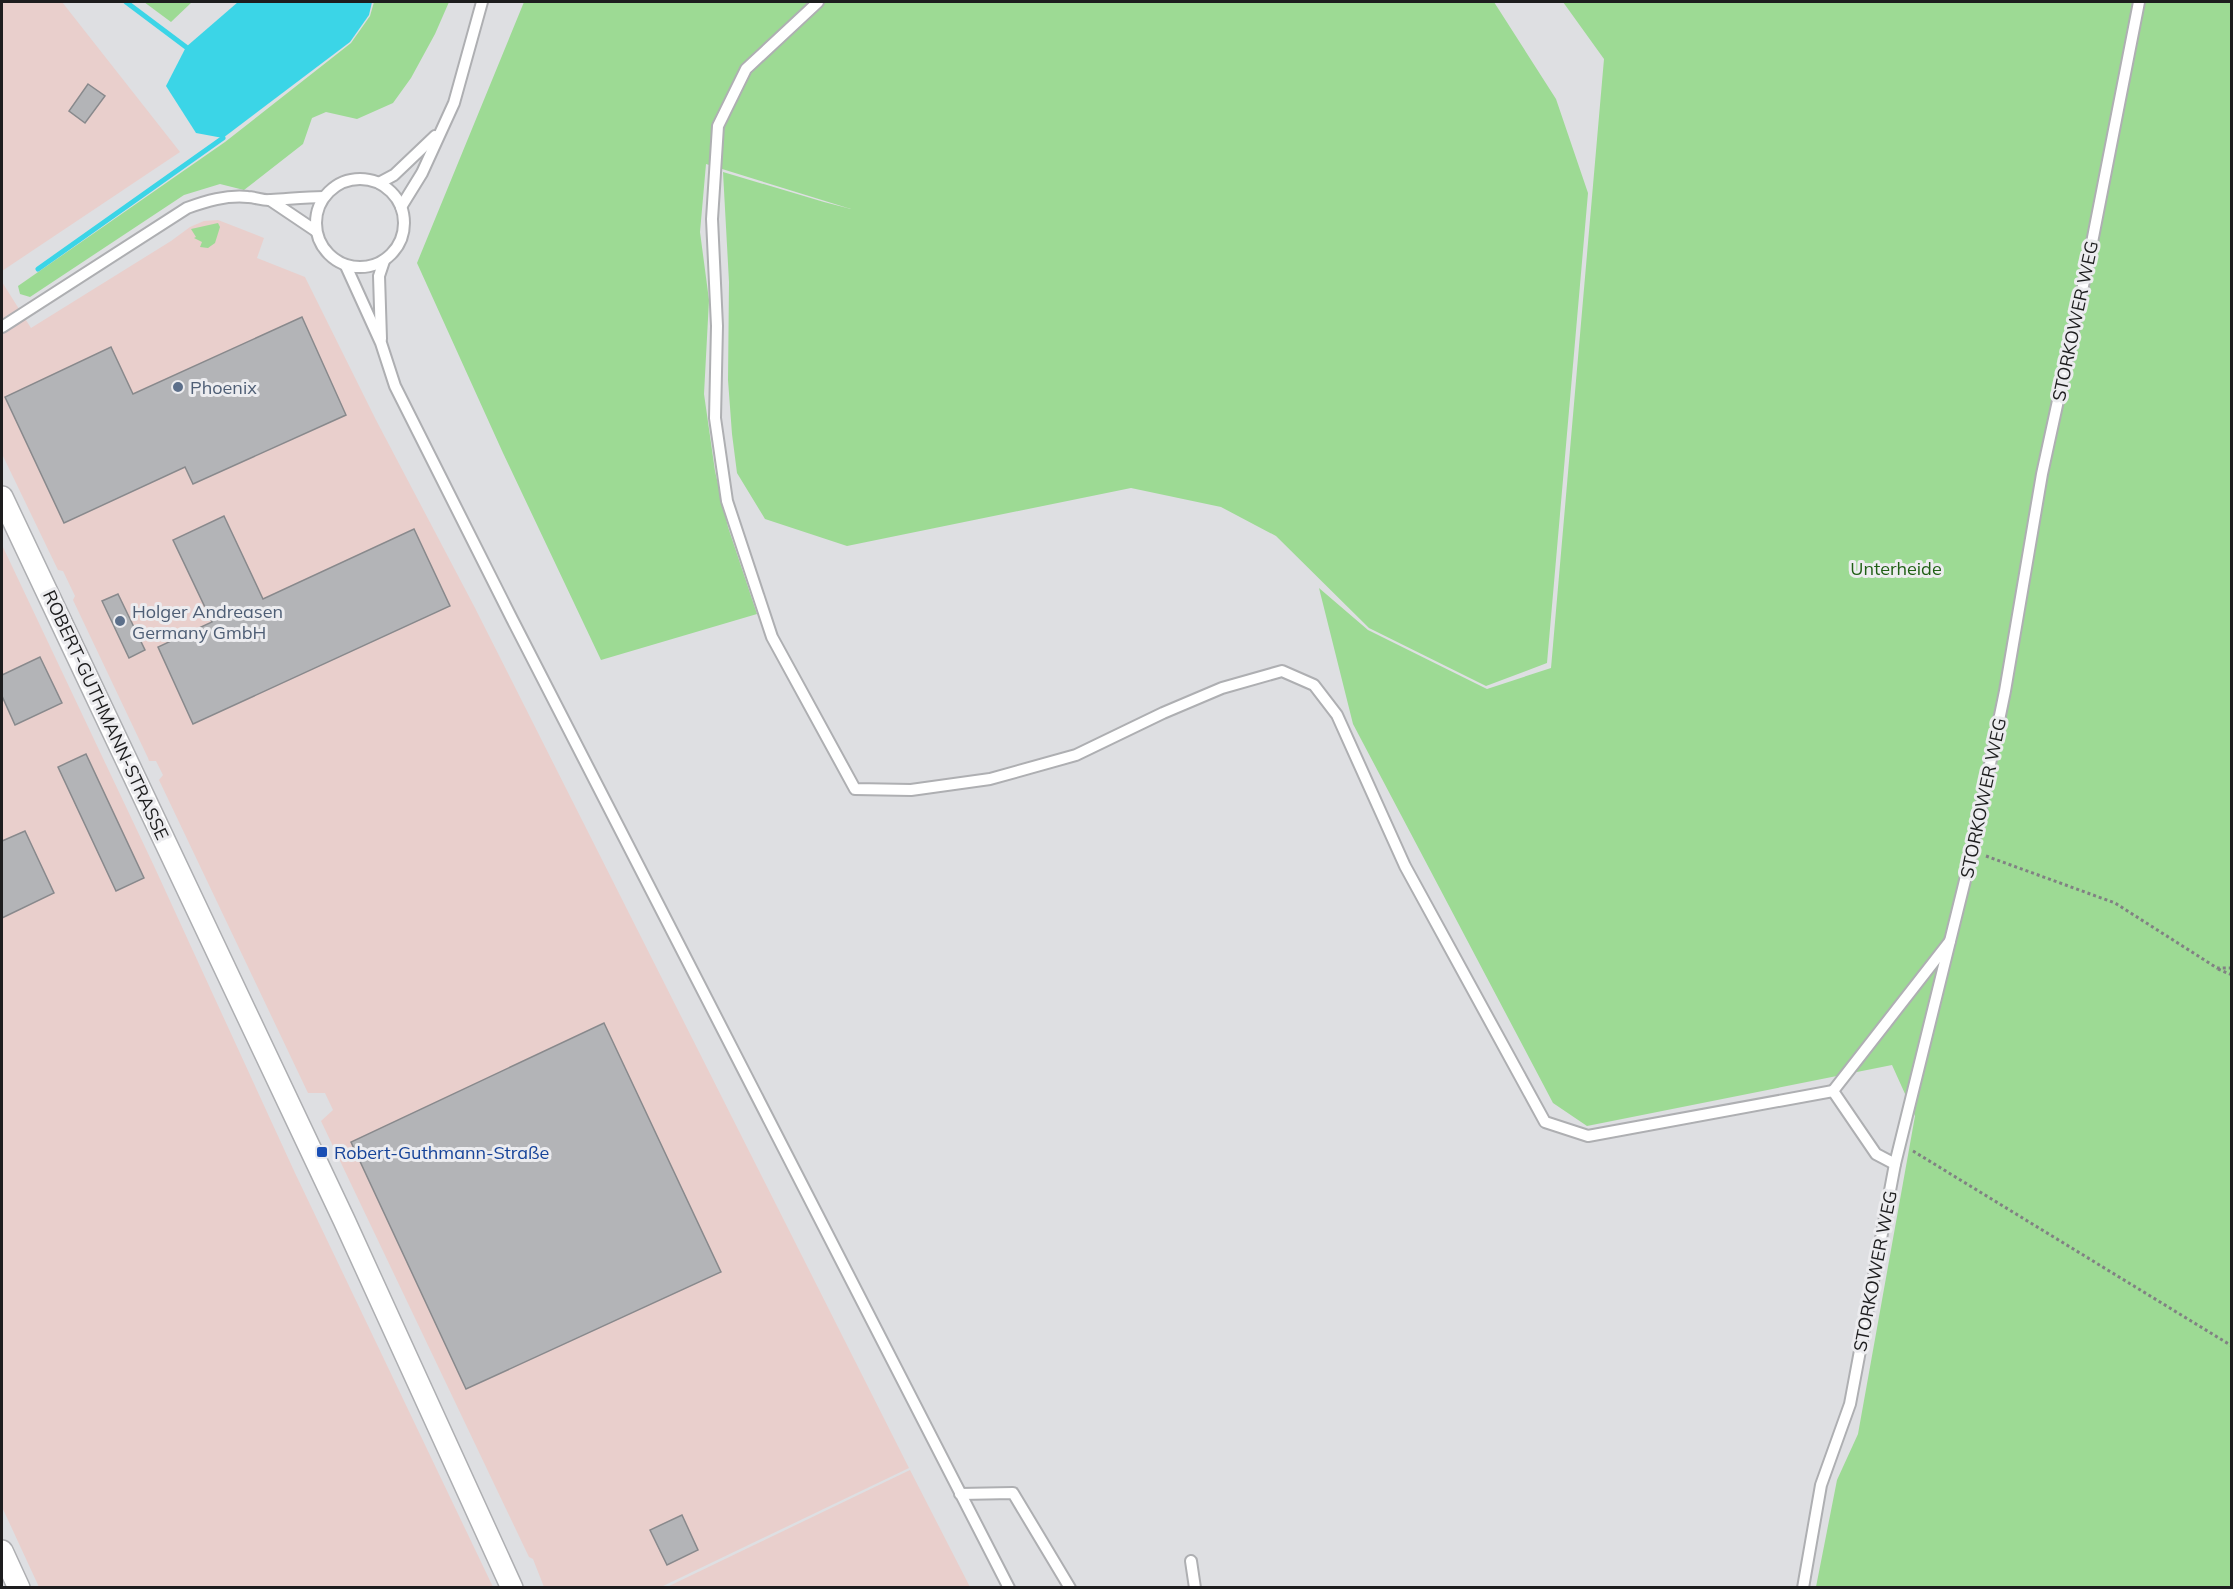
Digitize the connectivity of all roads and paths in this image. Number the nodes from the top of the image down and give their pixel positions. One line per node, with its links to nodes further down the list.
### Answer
1 (482, 2): 4 (lane)
2 (818, 2): 20 (lane)
3 (2139, 2): 15 (lane, STORKOWER WEG)
4 (441, 129): 5 (lane); 8 (lane)
5 (379, 183): 6 (lane); 8 (lane)
6 (324, 197): 7 (lane); 9 (lane)
7 (270, 200): 9 (lane); 12 (lane)
8 (401, 207): 10 (lane)
9 (316, 231): 11 (lane)
10 (384, 261): 11 (lane); 13 (lane)
11 (346, 266): 13 (lane)
12 (2, 327)
13 (381, 343): 24 (lane)
14 (2, 497): 28 (street, ROBERT-GUTHMANN-STRASSE)
15 (1972, 852): 16 (lane, STORKOWER WEG); 17 (path)
16 (1952, 937): 20 (lane); 21 (lane, STORKOWER WEG)
17 (2217, 968): 18 (path); 19 (path)
18 (2232, 968)
19 (2232, 975)
20 (1833, 1091): 22 (lane)
21 (1900, 1143): 22 (lane, STORKOWER WEG); 23 (path)
22 (1895, 1164): 32 (lane, STORKOWER WEG)
23 (2232, 1346)
24 (960, 1494): 29 (lane); 30 (lane)
25 (2, 1551): 27 (street)
26 (1191, 1561): 31 (lane)
27 (19, 1587)
28 (512, 1587)
29 (1009, 1587)
30 (1070, 1587)
31 (1195, 1587)
32 (1803, 1587)

